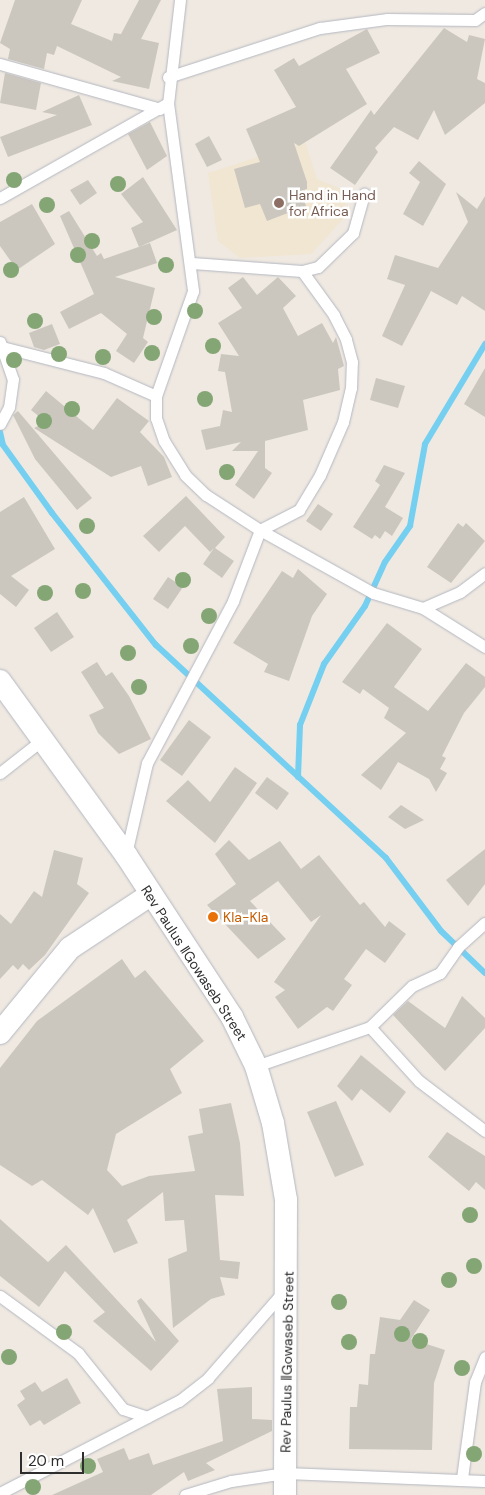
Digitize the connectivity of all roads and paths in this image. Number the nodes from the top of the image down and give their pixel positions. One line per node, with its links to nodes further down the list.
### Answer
1 (180, 0): 4 (lane)
2 (485, 13): 4 (lane)
3 (0, 64): 5 (lane)
4 (168, 77): 5 (lane)
5 (164, 106): 7 (lane); 8 (lane)
6 (364, 194): 9 (lane)
7 (0, 198)
8 (192, 262): 9 (lane); 11 (lane)
9 (302, 271): 13 (lane)
10 (1, 345): 11 (lane); 12 (lane)
11 (156, 396): 13 (lane)
12 (0, 424)
13 (260, 530): 15 (lane); 20 (lane)
14 (485, 573): 15 (lane)
15 (424, 608): 16 (lane)
16 (485, 647)
17 (0, 681): 18 (street, Rev Paulus ǁGowaseb Street)
18 (42, 740): 19 (lane); 20 (street, Rev Paulus ǁGowaseb Street)
19 (0, 773)
20 (126, 855): 21 (street, Rev Paulus ǁGowaseb Street)
21 (150, 894): 24 (street); 25 (street, Rev Paulus ǁGowaseb Street)
22 (485, 923): 23 (lane)
23 (370, 1027): 25 (lane); 26 (lane)
24 (0, 1033)
25 (256, 1066): 27 (street, Rev Paulus ǁGowaseb Street)
26 (485, 1131)
27 (289, 1285): 30 (lane); 31 (street, Rev Paulus ǁGowaseb Street)
28 (0, 1296): 30 (lane)
29 (485, 1357): 32 (lane)
30 (147, 1417): 34 (lane)
31 (285, 1473): 32 (lane); 35 (lane); 36 (street, Rev Paulus ǁGowaseb Street)
32 (462, 1478): 33 (lane)
33 (485, 1481)
34 (0, 1493)
35 (185, 1495)
36 (285, 1495)

